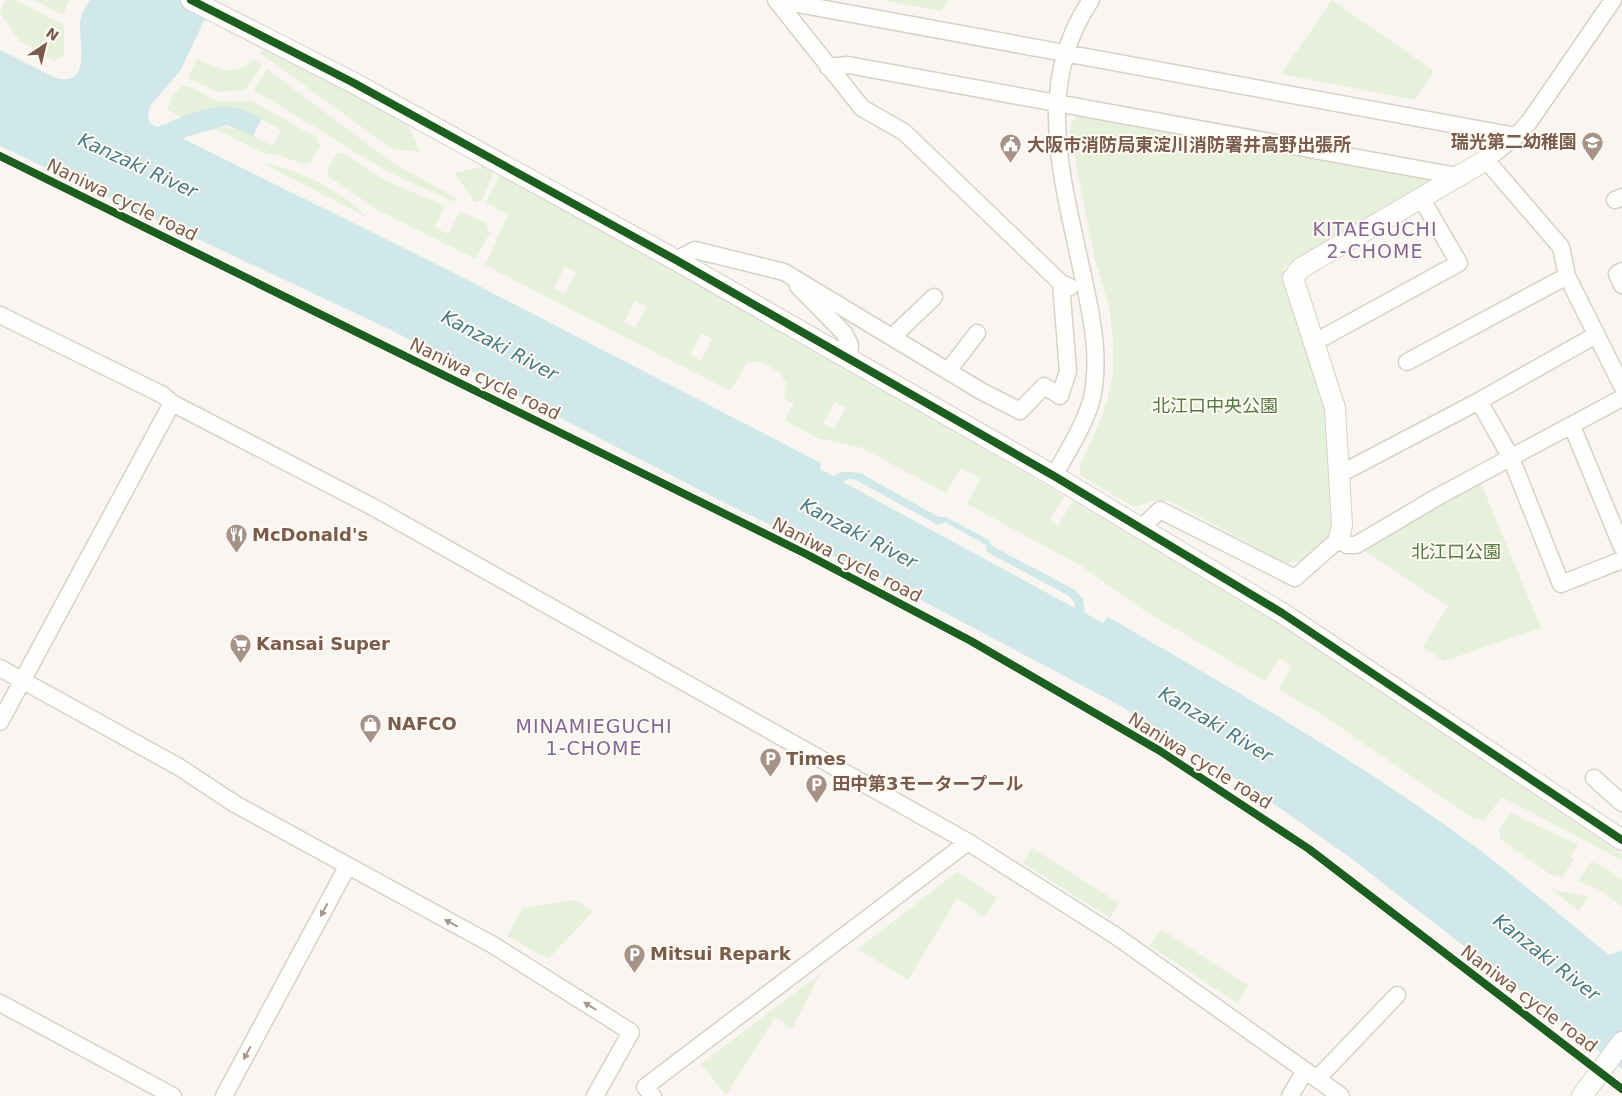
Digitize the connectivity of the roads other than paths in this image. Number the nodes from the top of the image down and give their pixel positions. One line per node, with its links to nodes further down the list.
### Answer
1 (191, 0): 11 (street)
2 (1091, 0): 4 (street)
3 (1613, 0): 7 (street)
4 (1065, 53): 5 (street); 6 (street); 7 (street)
5 (828, 67): 6 (street); 15 (street)
6 (1056, 102): 9 (street); 17 (street)
7 (1516, 136): 8 (street)
8 (1486, 160): 9 (street); 14 (street)
9 (1457, 176): 10 (street)
10 (1421, 198): 23 (street); 23 (street)
11 (676, 260): 13 (street); 24 (street)
12 (1622, 271): 16 (street)
13 (784, 272): 22 (street); 24 (street)
14 (1567, 276): 21 (street); 25 (street)
15 (1061, 283): 17 (street); 26 (street)
16 (1622, 285)
17 (1087, 292): 34 (street)
18 (934, 297): 22 (street)
19 (0, 315): 30 (street)
20 (977, 333): 26 (street)
21 (1596, 335): 27 (street); 29 (street)
22 (892, 338): 26 (street)
23 (1315, 342): 33 (street)
24 (849, 357): 34 (street)
25 (1407, 362)
26 (948, 371)
27 (1622, 386)
28 (1622, 398): 31 (street)
29 (1479, 401): 32 (street); 33 (street)
30 (172, 403): 40 (street); 45 (street)
31 (1572, 426): 32 (street); 37 (street)
32 (1511, 458): 36 (street); 38 (street)
33 (1340, 474): 36 (street)
34 (1054, 476): 35 (street)
35 (1140, 529): 36 (street); 44 (street)
36 (1339, 539)
37 (1622, 547)
38 (1622, 560)
39 (0, 668): 40 (street)
40 (23, 680): 41 (street); 46 (street)
41 (0, 722)
42 (1594, 778): 43 (street)
43 (1622, 803)
44 (1622, 840)
45 (968, 842): 50 (street); 55 (street)
46 (347, 867): 53 (street, one-way to 53); 54 (street, one-way to 46)
47 (1397, 995): 50 (street)
48 (0, 1003): 52 (street)
49 (1622, 1042): 51 (street)
50 (1311, 1075): 56 (street); 57 (street)
51 (1584, 1093)
52 (173, 1096)
53 (224, 1096)
54 (595, 1096)
55 (653, 1096)
56 (1290, 1096)
57 (1341, 1096)

